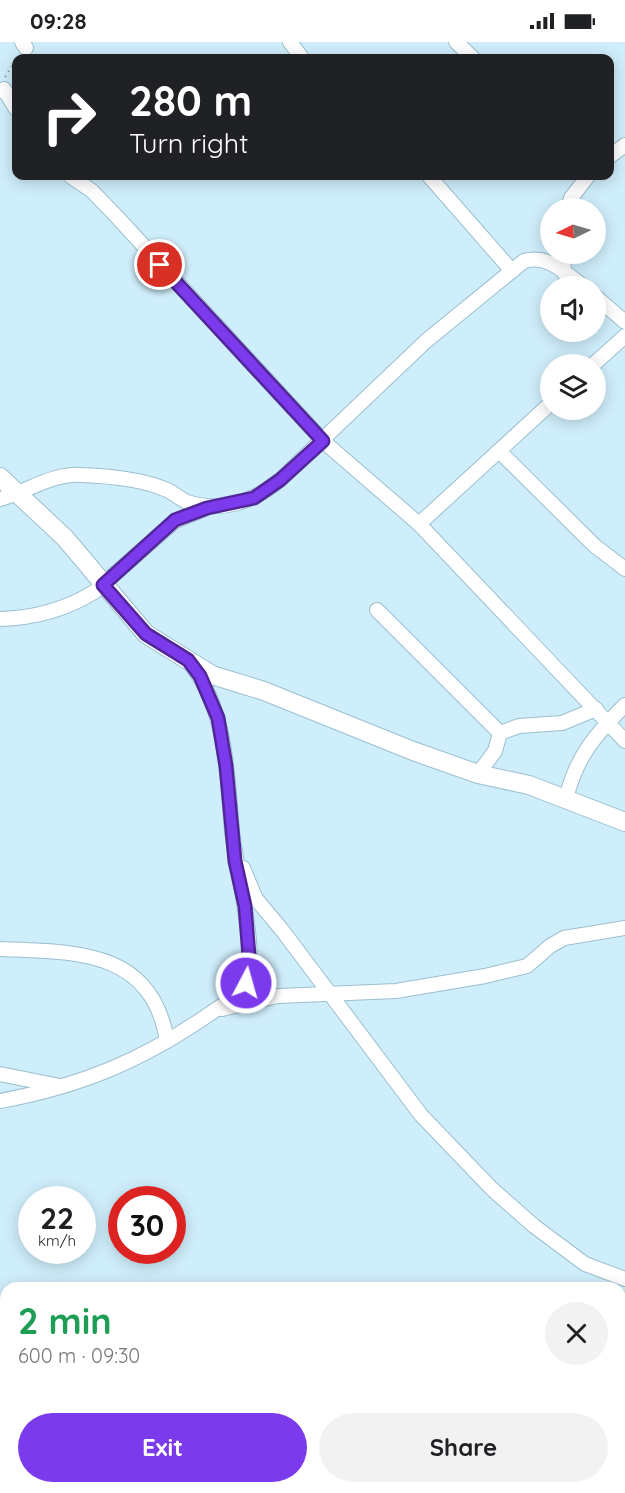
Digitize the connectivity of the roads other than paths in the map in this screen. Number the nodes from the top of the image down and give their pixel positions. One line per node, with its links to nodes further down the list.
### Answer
1 (456, 42): 2 (street)
2 (469, 54)
3 (2, 90): 4 (street)
4 (12, 104)
5 (76, 180): 18 (street)
6 (432, 180): 10 (street)
7 (584, 180): 8 (street)
8 (571, 198)
9 (564, 264): 11 (street)
10 (512, 271): 11 (street); 18 (street)
11 (564, 273): 12 (street)
12 (568, 276)
13 (606, 306): 14 (street)
14 (625, 322)
15 (625, 336): 16 (street)
16 (605, 354)
17 (540, 413): 19 (street)
18 (323, 441): 23 (street); 24 (street)
19 (499, 451): 24 (street); 25 (street)
20 (0, 477): 21 (street)
21 (18, 494): 22 (street); 23 (street); 26 (street)
22 (0, 499)
23 (207, 508): 26 (street)
24 (419, 524): 31 (street)
25 (625, 569)
26 (103, 585): 28 (street); 29 (street)
27 (377, 610): 33 (street)
28 (0, 619)
29 (188, 660): 35 (street); 38 (street)
30 (625, 705): 32 (street)
31 (596, 709): 32 (street); 33 (street)
32 (608, 722): 34 (street); 36 (street)
33 (500, 733): 35 (street)
34 (625, 741)
35 (478, 774): 36 (street)
36 (566, 800): 37 (street)
37 (625, 822)
38 (232, 834): 41 (street); 42 (street)
39 (625, 928): 41 (street)
40 (0, 949): 43 (street)
41 (330, 994): 42 (street); 47 (street)
42 (214, 1011): 43 (street)
43 (167, 1041): 45 (street)
44 (0, 1074): 45 (street)
45 (62, 1086): 46 (street)
46 (0, 1101)
47 (625, 1280)

